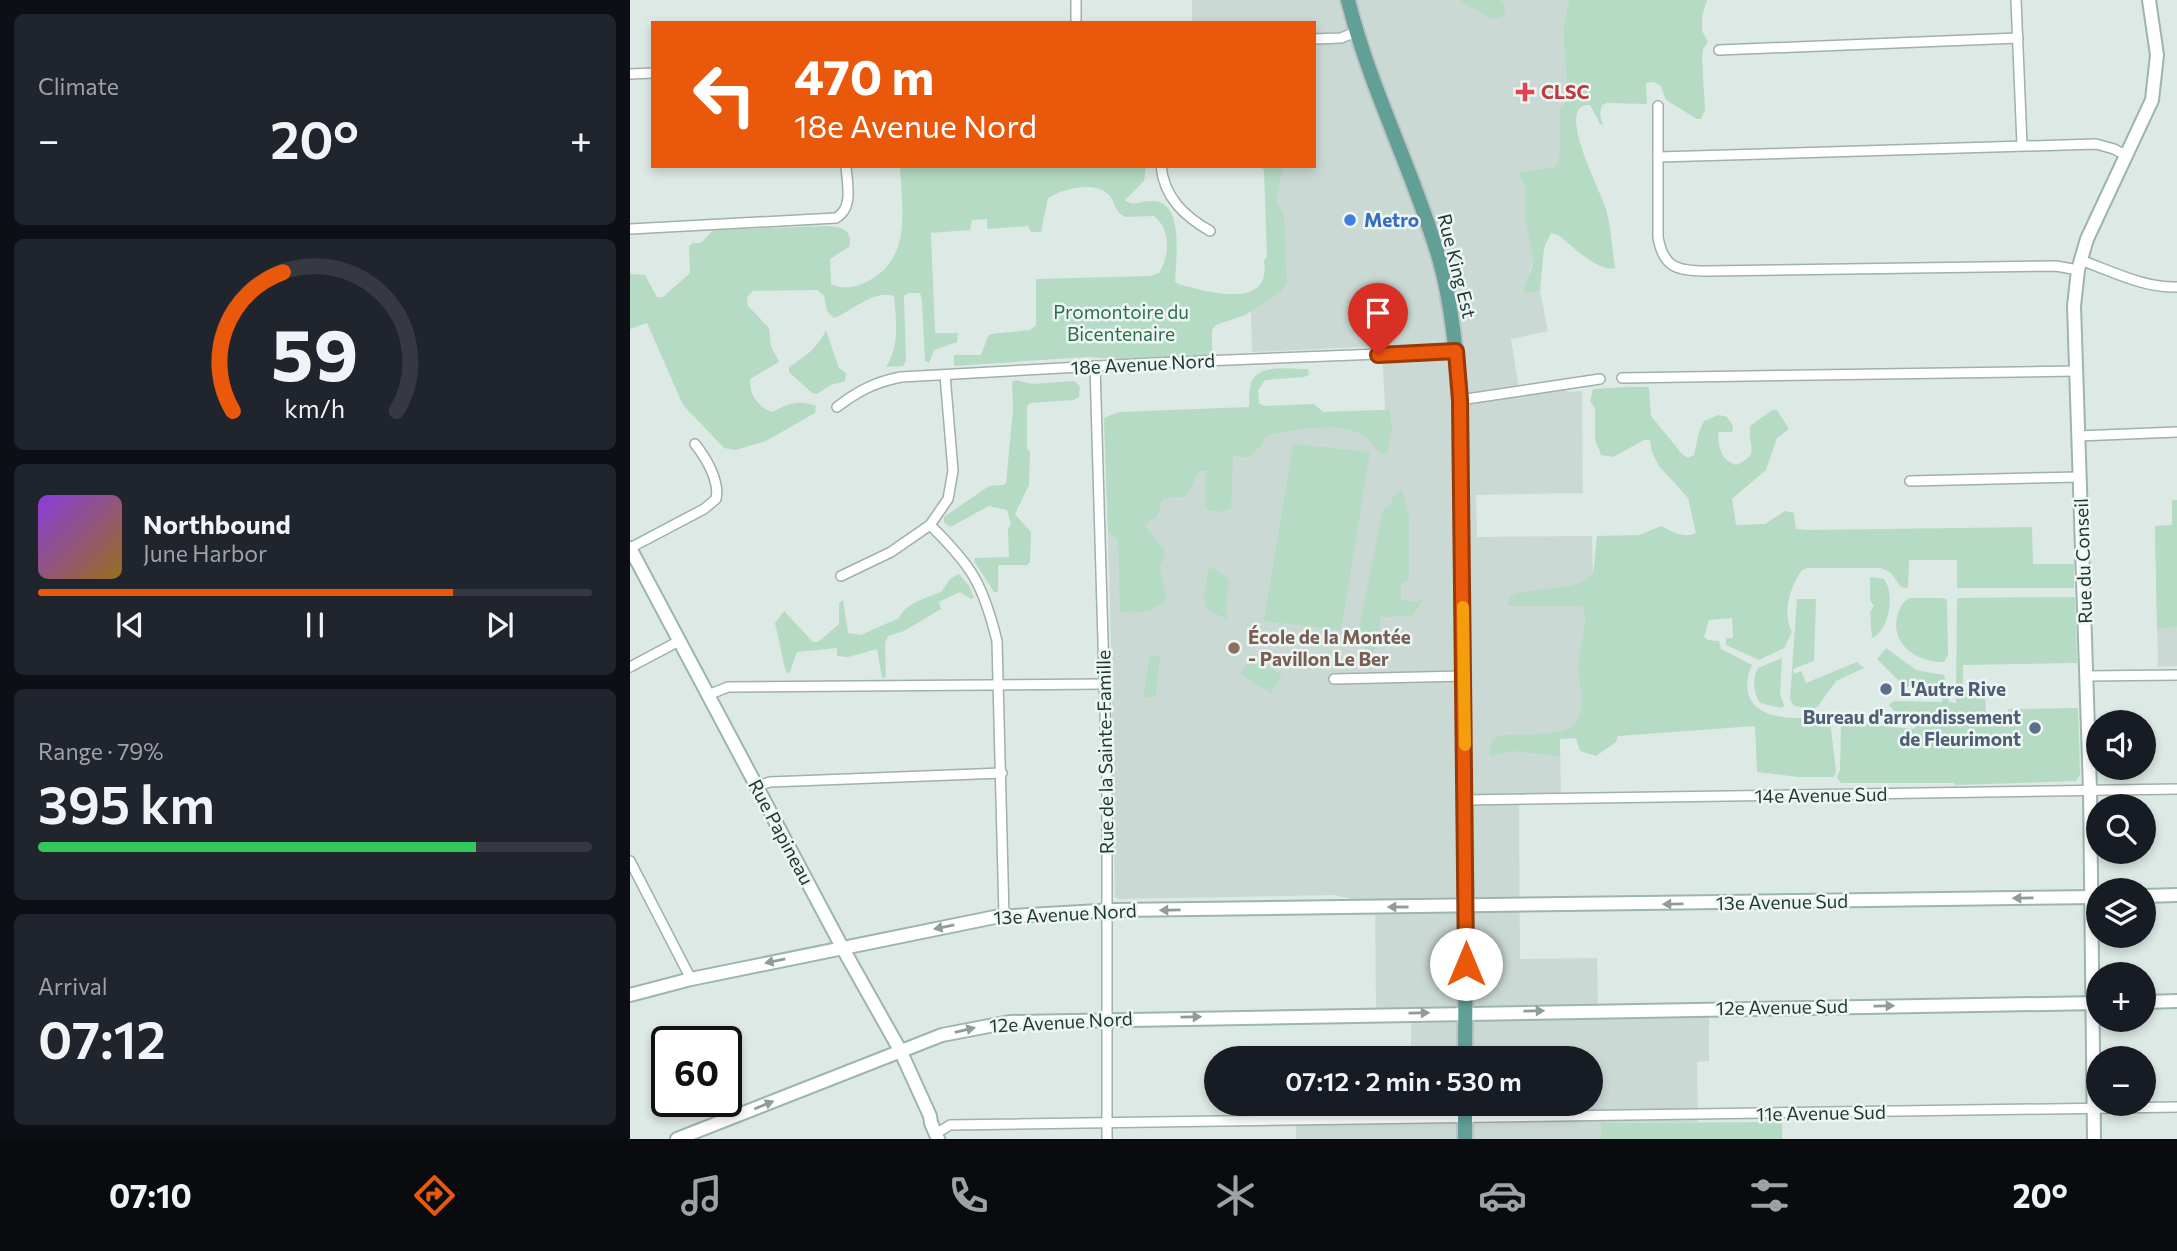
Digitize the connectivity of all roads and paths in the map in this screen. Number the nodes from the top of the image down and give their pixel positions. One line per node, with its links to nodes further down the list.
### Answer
1 (1076, 0): 5 (street)
2 (1348, 0): 6 (main road, Rue King Est)
3 (2016, 0): 7 (street)
4 (2149, 0): 14 (main road, Rue du Conseil)
5 (1076, 21)
6 (1356, 33): 8 (street); 22 (main road, Rue King Est)
7 (2018, 38): 9 (street); 13 (street)
8 (1316, 39)
9 (1719, 50)
10 (651, 73): 11 (street)
11 (630, 74)
12 (1658, 106): 15 (street)
13 (2022, 145): 14 (street); 15 (street)
14 (2127, 156): 20 (main road, Rue du Conseil)
15 (1658, 158): 20 (street)
16 (846, 168): 18 (street)
17 (1161, 168): 19 (street)
18 (630, 229)
19 (1210, 231)
20 (2079, 265): 21 (street); 24 (main road, Rue du Conseil)
21 (2177, 287)
22 (1456, 351): 23 (street, 18e Avenue Nord); 28 (main road, Rue King Est)
23 (1095, 366): 25 (street, 18e Avenue Nord); 44 (street, Rue de la Sainte-Famille)
24 (2075, 371): 26 (street); 31 (main road, Rue du Conseil)
25 (945, 375): 29 (street, 18e Avenue Nord); 35 (street)
26 (1622, 378)
27 (1600, 379): 28 (street)
28 (1460, 400): 41 (main road, Rue King Est)
29 (837, 407)
30 (2177, 432): 31 (street)
31 (2078, 436): 33 (main road, Rue du Conseil)
32 (695, 444): 36 (street)
33 (2079, 477): 34 (street); 42 (main road, Rue du Conseil)
34 (1910, 481)
35 (930, 526): 37 (street); 45 (street)
36 (630, 548): 38 (main road, Rue Papineau)
37 (841, 576)
38 (679, 641): 39 (street); 46 (main road, Rue Papineau)
39 (630, 667)
40 (2177, 675): 42 (street)
41 (1464, 676): 43 (street); 51 (main road, Rue King Est)
42 (2087, 677): 50 (main road, Rue du Conseil)
43 (1334, 679)
44 (1105, 684): 45 (street); 58 (street, Rue de la Sainte-Famille)
45 (999, 686): 46 (street); 47 (street)
46 (708, 695): 48 (main road, Rue Papineau)
47 (1002, 773): 48 (street); 59 (street)
48 (757, 786): 60 (main road, Rue Papineau)
49 (2177, 789): 50 (street, 14e Avenue Sud)
50 (2090, 790): 51 (street, 14e Avenue Sud); 53 (main road, Rue du Conseil)
51 (1465, 800): 57 (main road, Rue King Est)
52 (630, 862): 61 (street)
53 (2094, 878)
54 (2177, 895): 55 (main road)
55 (2156, 896)
56 (2086, 897): 57 (main road, 13e Avenue Sud, one-way to 57)
57 (1466, 907): 58 (main road, 13e Avenue Nord, one-way to 58); 66 (main road, Rue King Est)
58 (1106, 910): 59 (main road, 13e Avenue Nord); 67 (street, Rue de la Sainte-Famille)
59 (1004, 915): 60 (main road, 13e Avenue Nord, one-way to 60)
60 (842, 947): 61 (main road, 13e Avenue Nord, one-way to 61); 69 (main road, Rue Papineau)
61 (691, 979): 62 (main road, 13e Avenue Nord)
62 (630, 995)
63 (2156, 1002): 64 (main road)
64 (2177, 1002)
65 (2086, 1003): 66 (main road, 12e Avenue Sud, one-way to 65)
66 (1465, 1012): 67 (main road, 12e Avenue Nord, one-way to 66); 68 (main road, Rue King Est)
67 (1106, 1018): 69 (main road, 12e Avenue Nord, one-way to 67); 77 (street, Rue de la Sainte-Famille)
68 (1465, 1046)
69 (900, 1050): 78 (main road, Rue Papineau); 79 (main road, 12e Avenue Nord, one-way to 69)
70 (2156, 1107): 71 (street, 11e Avenue Sud)
71 (2177, 1107)
72 (2086, 1108): 73 (street, 11e Avenue Sud)
73 (1603, 1110)
74 (1327, 1116): 77 (street, 11e Avenue Sud)
75 (1465, 1116): 81 (main road)
76 (2094, 1116): 82 (main road, Rue du Conseil)
77 (1107, 1124): 78 (street, 11e Avenue Sud); 80 (street, Rue de la Sainte-Famille)
78 (942, 1136)
79 (677, 1139)
80 (1107, 1139)
81 (1465, 1139)
82 (2094, 1139)

